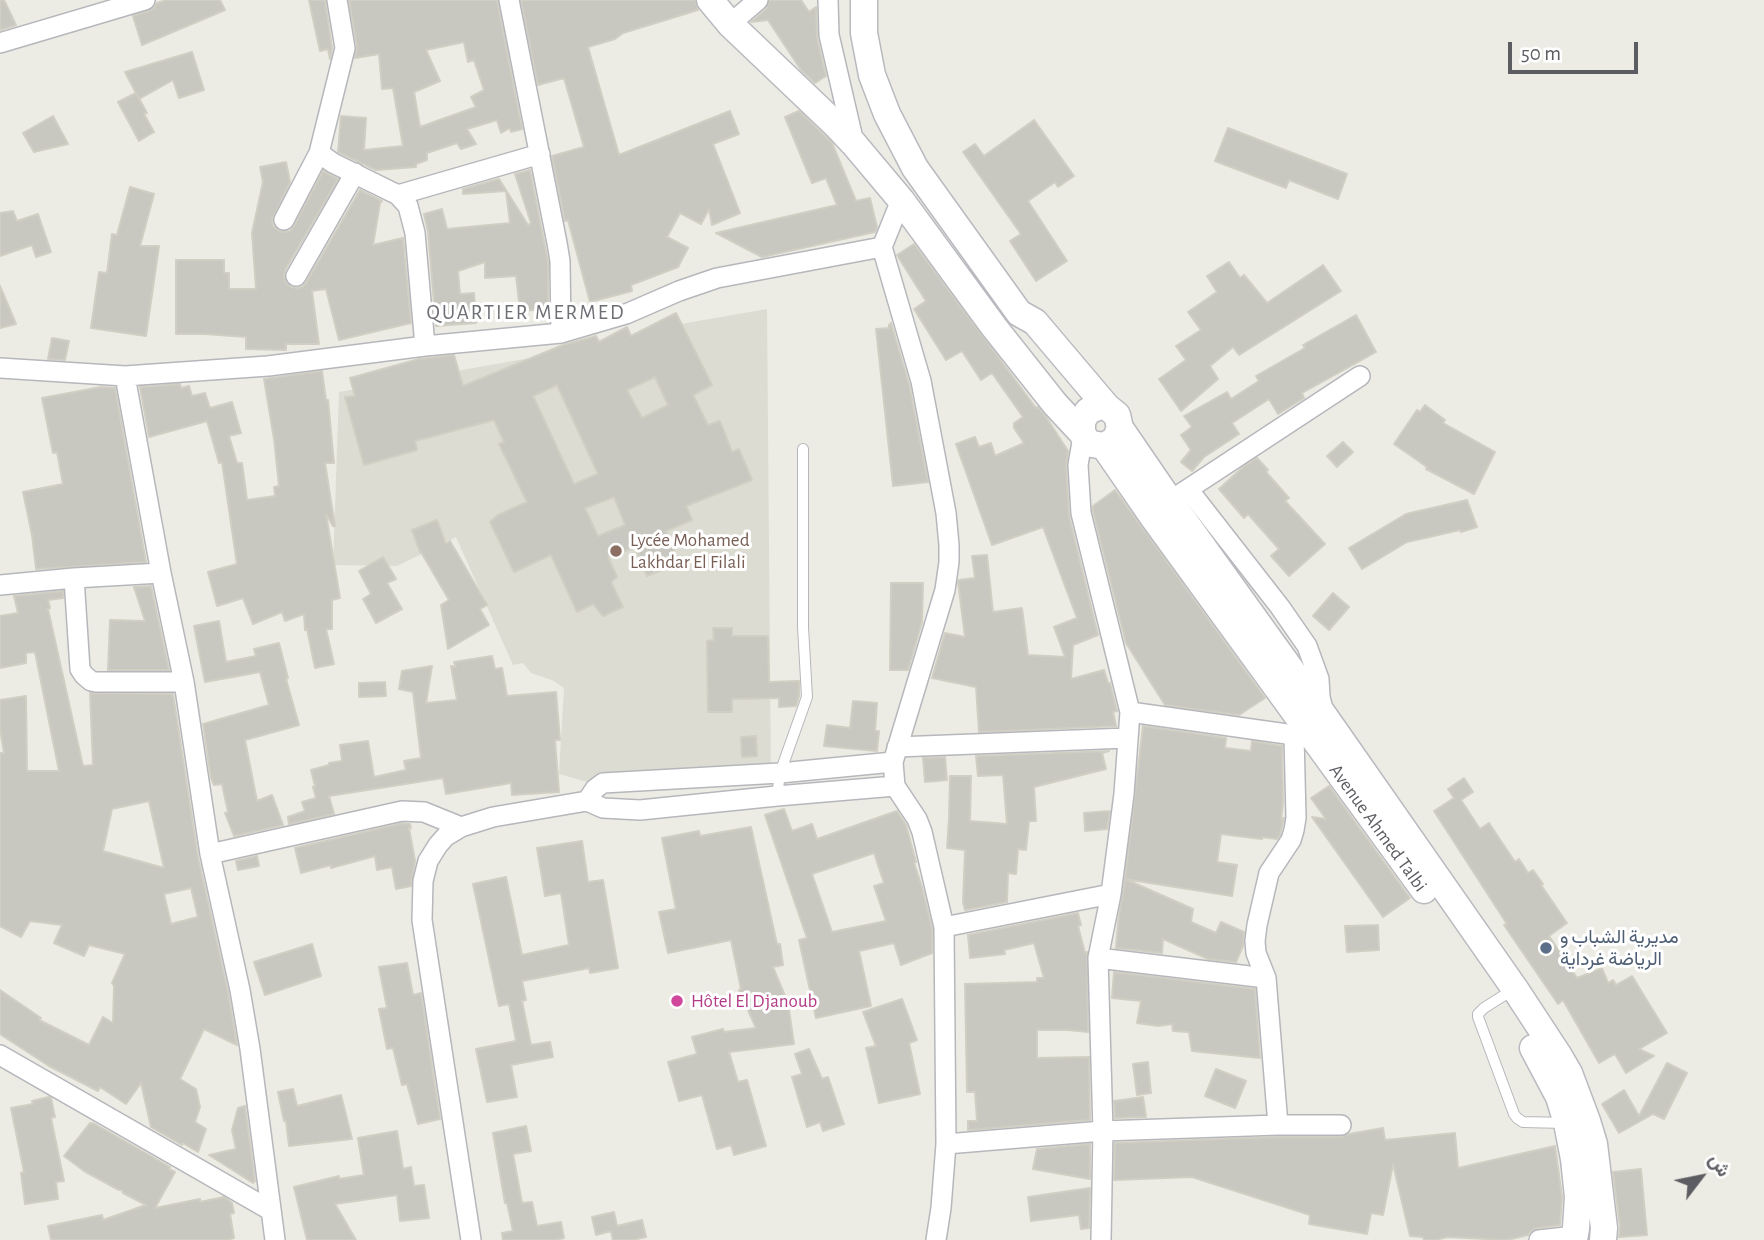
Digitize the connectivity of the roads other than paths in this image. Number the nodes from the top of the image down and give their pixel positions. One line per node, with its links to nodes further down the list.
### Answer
1 (145, 0): 9 (street)
2 (337, 0): 11 (street)
3 (509, 0): 12 (street)
4 (710, 0): 8 (main road)
5 (758, 0): 8 (street)
6 (828, 0): 10 (street)
7 (864, 0): 24 (main road)
8 (730, 24): 10 (main road)
9 (0, 43)
10 (854, 145): 15 (main road)
11 (319, 153): 13 (street); 16 (street)
12 (540, 154): 14 (street); 19 (street)
13 (355, 173): 14 (street); 18 (street)
14 (398, 195): 20 (street)
15 (901, 200): 17 (street); 24 (main road)
16 (284, 220)
17 (882, 247): 19 (street); 34 (street)
18 (296, 276)
19 (561, 333): 20 (street)
20 (425, 346): 22 (street)
21 (0, 368): 22 (street)
22 (125, 376): 27 (street)
23 (1360, 376): 26 (street)
24 (1097, 431): 26 (main road); 31 (street); 32 (main road, Avenue Ahmed Talbi)
25 (803, 449): 35 (lane)
26 (1179, 495): 32 (main road)
27 (161, 573): 28 (street); 30 (street)
28 (74, 578): 29 (street); 30 (street)
29 (0, 585)
30 (184, 682): 40 (street)
31 (1130, 712): 32 (street); 33 (street)
32 (1308, 727): 44 (street); 45 (main road, Avenue Ahmed Talbi)
33 (1127, 738): 34 (street); 41 (street)
34 (895, 755): 35 (street); 36 (street)
35 (780, 773): 37 (lane); 38 (street)
36 (895, 786): 37 (street); 42 (street)
37 (777, 796): 38 (street)
38 (587, 801): 39 (street)
39 (461, 827): 40 (street); 55 (street)
40 (210, 854): 52 (street)
41 (1111, 894): 42 (street); 43 (street)
42 (944, 927): 51 (street)
43 (1098, 958): 44 (street); 50 (street)
44 (1266, 978): 48 (street)
45 (1507, 993): 47 (main road, Avenue Ahmed Talbi); 47 (lane)
46 (0, 1055): 52 (street)
47 (1577, 1120): 53 (main road, Avenue Ahmed Talbi); 59 (main road)
48 (1278, 1125): 49 (street); 50 (street)
49 (1341, 1125)
50 (1103, 1131): 51 (street); 57 (street)
51 (946, 1143): 56 (street)
52 (270, 1210): 54 (street)
53 (1574, 1238): 58 (street)
54 (275, 1240)
55 (471, 1240)
56 (936, 1240)
57 (1101, 1240)
58 (1539, 1240)
59 (1602, 1240)

